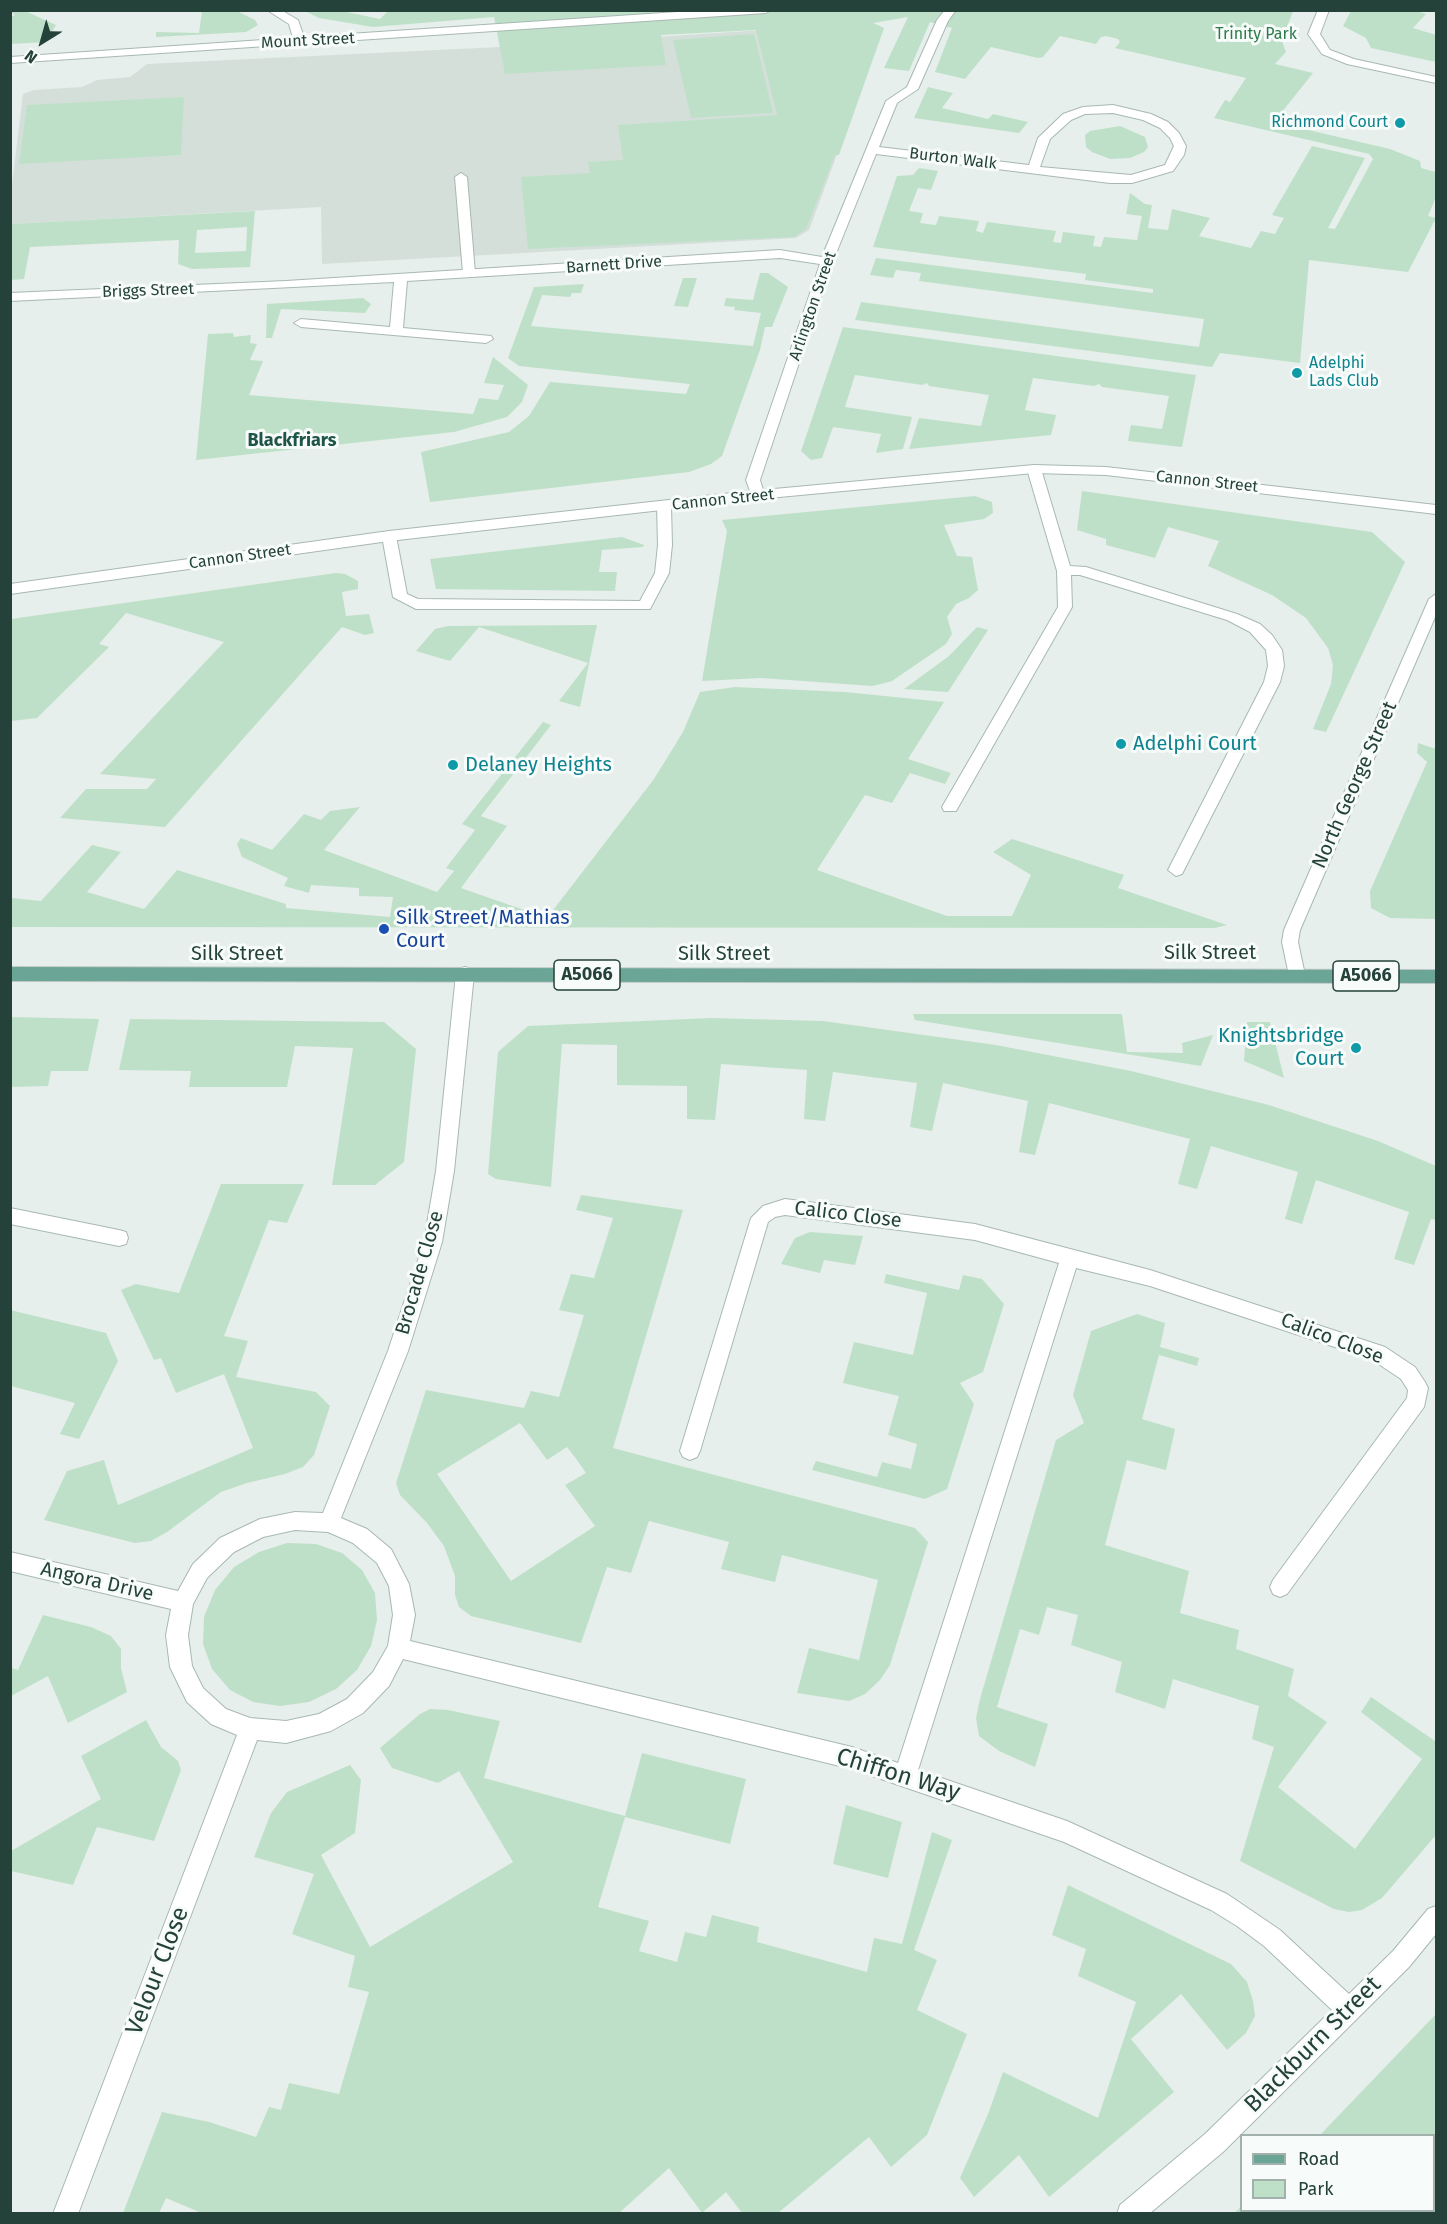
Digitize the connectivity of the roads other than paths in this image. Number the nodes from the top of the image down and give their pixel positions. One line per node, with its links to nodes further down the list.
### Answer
1 (272, 10): 5 (street)
2 (766, 10): 5 (street, Mount Street)
3 (951, 10): 8 (street, Arlington Street)
4 (1324, 10): 7 (street)
5 (299, 40): 6 (street, Mount Street)
6 (10, 60)
7 (1437, 80)
8 (873, 150): 9 (street, Burton Walk); 11 (street, Arlington Street)
9 (1034, 168): 9 (street, Burton Walk)
10 (460, 177): 12 (street)
11 (827, 261): 12 (street, Barnett Drive); 20 (street, Arlington Street)
12 (469, 273): 13 (street, Barnett Drive)
13 (401, 278): 14 (street, Barnett Drive); 17 (street)
14 (335, 281): 15 (street, Briggs Street)
15 (10, 297)
16 (301, 323): 17 (street)
17 (395, 331): 18 (street)
18 (486, 339)
19 (1034, 469): 20 (street, Cannon Street); 22 (street, Cannon Street); 24 (street)
20 (758, 495): 21 (street, Cannon Street)
21 (664, 506): 23 (street, Cannon Street); 23 (street)
22 (1437, 510)
23 (389, 536): 25 (street, Cannon Street)
24 (1064, 571): 27 (street); 28 (street)
25 (10, 589)
26 (1437, 599): 31 (street, North George Street)
27 (950, 807)
28 (1176, 870)
29 (10, 974): 30 (main road, Silk Street / A5066)
30 (465, 974): 31 (main road, Silk Street / A5066); 37 (street, Brocade Close)
31 (1296, 975): 32 (main road, Silk Street / A5066)
32 (1437, 977)
33 (10, 1216): 34 (street)
34 (119, 1238)
35 (1070, 1258): 36 (street, Calico Close); 39 (street, Calico Close); 43 (street)
36 (690, 1451)
37 (329, 1523): 40 (street); 41 (street)
38 (10, 1561): 40 (street, Angora Drive)
39 (1280, 1587)
40 (183, 1602): 42 (street)
41 (398, 1648): 42 (street); 43 (street, Chiffon Way)
42 (250, 1729): 46 (street, Velour Close)
43 (906, 1775): 45 (street, Chiffon Way)
44 (1437, 1917): 45 (street, Blackburn Street)
45 (1349, 2010): 47 (street, Blackburn Street)
46 (65, 2214)
47 (1129, 2214)

